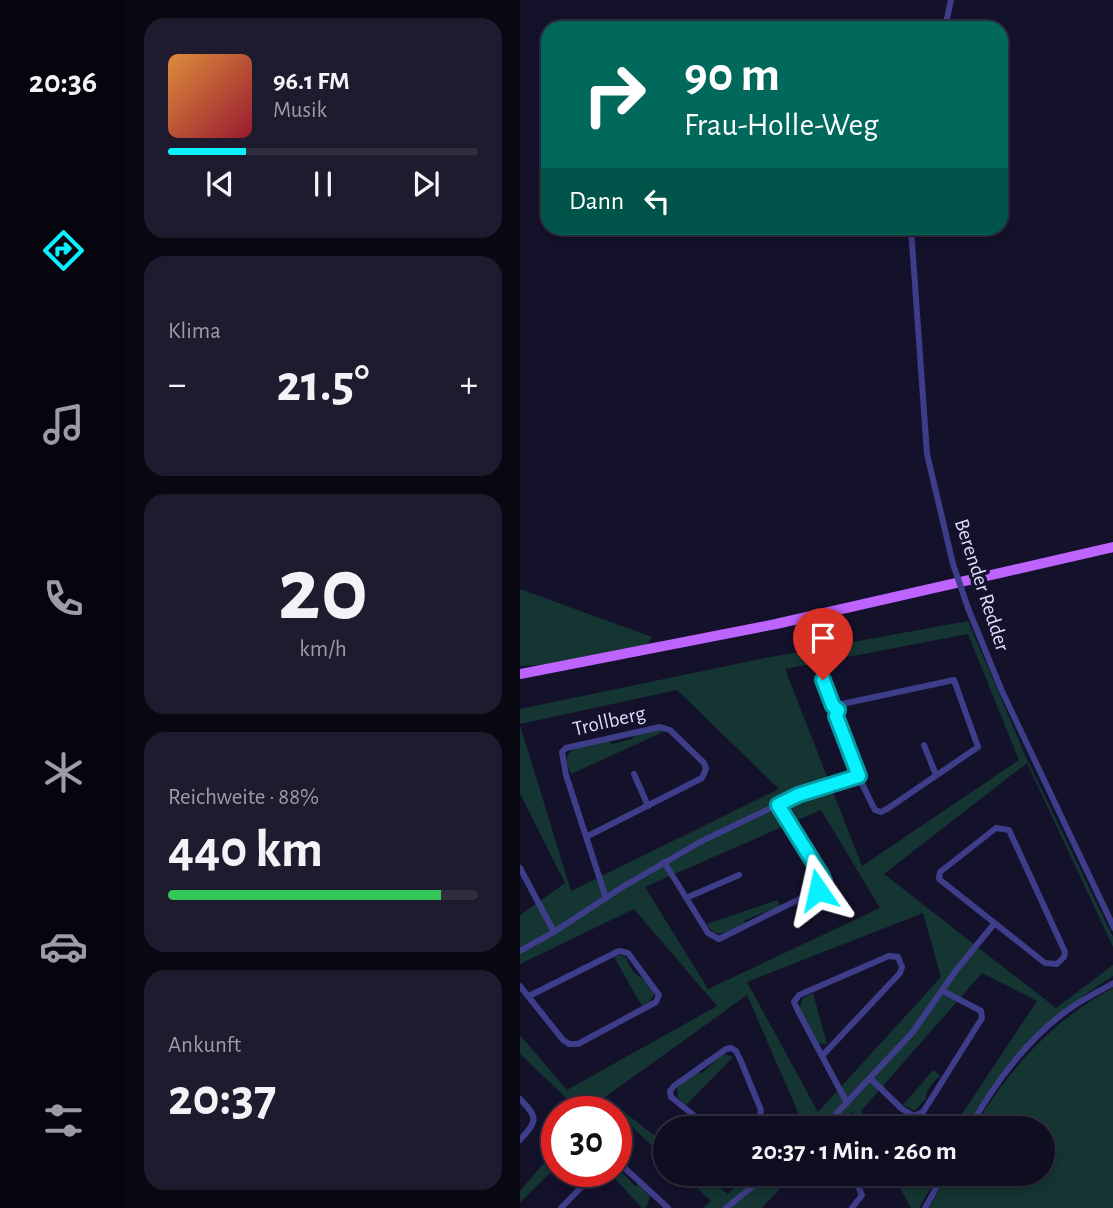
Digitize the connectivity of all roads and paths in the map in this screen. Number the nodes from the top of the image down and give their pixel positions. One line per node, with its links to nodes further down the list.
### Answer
1 (951, 0): 2 (street)
2 (946, 21)
3 (911, 235): 21 (street, Berender Redder, bridge)
4 (1113, 547): 5 (main road)
5 (520, 674)
6 (823, 680): 7 (street)
7 (838, 710): 10 (street); 11 (street)
8 (924, 745): 10 (street)
9 (634, 774): 13 (street)
10 (936, 775): 11 (street)
11 (859, 776): 12 (street)
12 (778, 805): 15 (street); 19 (street)
13 (648, 806): 14 (street, Trollberg); 14 (street, Trollberg)
14 (586, 837): 18 (street, Trollberg)
15 (664, 862): 18 (street); 19 (street)
16 (521, 873): 22 (street)
17 (739, 875): 19 (street)
18 (606, 898): 22 (street)
19 (686, 898)
20 (994, 924): 20 (street); 26 (street)
21 (1113, 928)
22 (554, 932): 23 (street)
23 (520, 951)
24 (1113, 983): 35 (street)
25 (520, 986): 27 (street)
26 (943, 991): 29 (street); 29 (street)
27 (529, 996): 27 (street)
28 (822, 1056): 28 (street); 31 (street)
29 (870, 1078): 31 (street)
30 (520, 1099): 36 (street)
31 (847, 1103): 34 (street)
32 (695, 1116): 33 (street)
33 (759, 1116)
34 (835, 1116)
35 (977, 1116)
36 (520, 1140)
37 (632, 1175): 42 (street)
38 (753, 1186): 46 (street)
39 (858, 1186): 47 (street)
40 (937, 1186): 48 (street)
41 (581, 1187): 43 (street)
42 (660, 1201): 44 (street); 45 (street)
43 (561, 1208)
44 (652, 1208)
45 (668, 1208)
46 (726, 1208)
47 (852, 1208)
48 (925, 1208)

